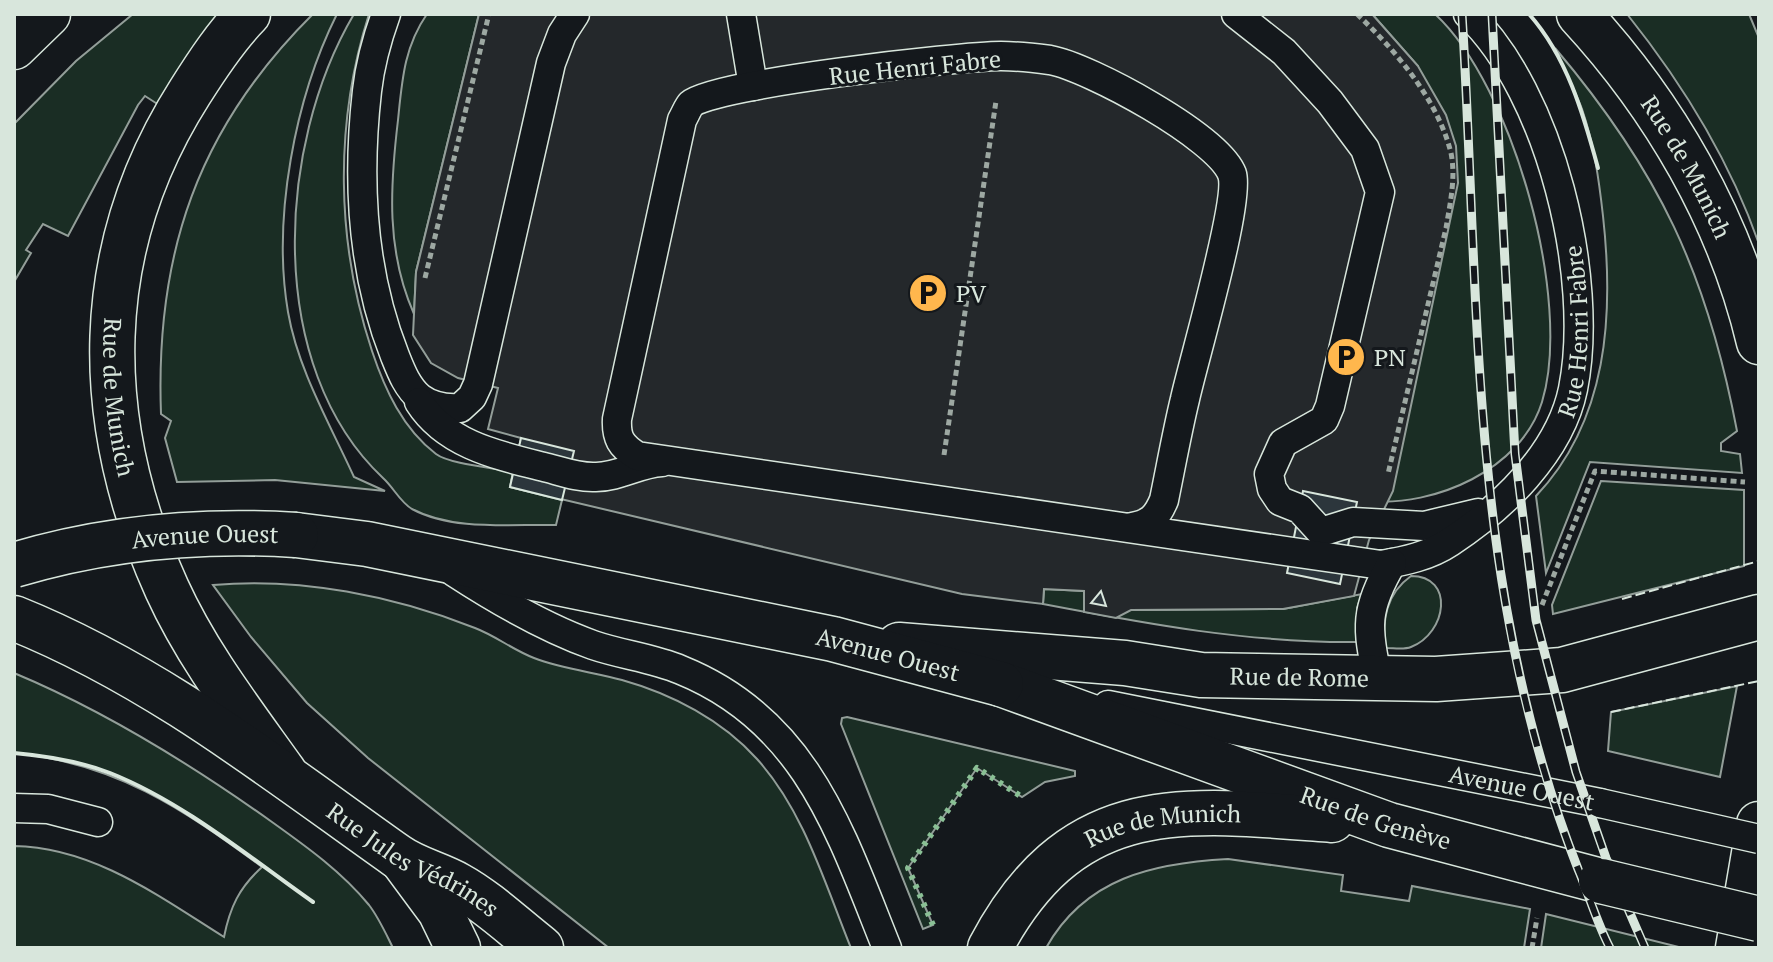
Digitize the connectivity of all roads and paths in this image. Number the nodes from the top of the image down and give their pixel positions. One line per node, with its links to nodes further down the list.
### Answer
1 (48, 14): 10 (street)
2 (248, 14): 30 (street, Rue de Munich)
3 (386, 14): 15 (lane, Rue Henri Fabre)
4 (489, 14): 13 (path)
5 (575, 14): 15 (lane)
6 (741, 14): 12 (lane)
7 (1236, 14): 19 (lane, Rue Henri Fabre)
8 (1468, 14): 19 (lane, Rue Henri Fabre)
9 (1579, 14): 14 (street, Rue de Munich)
10 (14, 47)
11 (1003, 55): 12 (lane, Rue Henri Fabre); 18 (path); 20 (lane, Rue Henri Fabre)
12 (753, 86): 16 (lane, Rue Henri Fabre)
13 (425, 278)
14 (1759, 342)
15 (408, 384): 16 (lane, Rue Henri Fabre)
16 (675, 461): 18 (lane, Rue Henri Fabre)
17 (1745, 482): 24 (path)
18 (938, 500): 20 (lane, Rue Henri Fabre)
19 (1497, 504): 22 (lane, Rue Henri Fabre)
20 (1132, 527): 22 (lane, Rue Henri Fabre)
21 (441, 562): 23 (street, Avenue Ouest, bridge); 27 (street, Avenue Ouest); 41 (lane)
22 (1392, 563): 28 (lane)
23 (14, 565)
24 (1542, 605)
25 (1759, 617): 28 (street, Rue de Rome)
26 (14, 618): 30 (street)
27 (833, 639): 28 (street, Rue de Rome); 29 (street, Avenue Ouest)
28 (1378, 679)
29 (1001, 684): 34 (street, Rue de Genève); 35 (lane, Avenue Ouest, bridge)
30 (284, 772): 36 (street, Rue Jules Védrines)
31 (14, 808): 32 (lane)
32 (98, 822)
33 (1759, 824): 38 (street)
34 (1389, 825): 38 (street, Rue de Genève, bridge); 42 (street, Rue de Munich)
35 (1759, 839)
36 (402, 860): 39 (street); 40 (street, Rue Jules Védrines)
37 (1538, 913): 43 (path)
38 (1747, 921)
39 (458, 948)
40 (541, 948)
41 (887, 948)
42 (990, 948)
43 (1532, 948)

